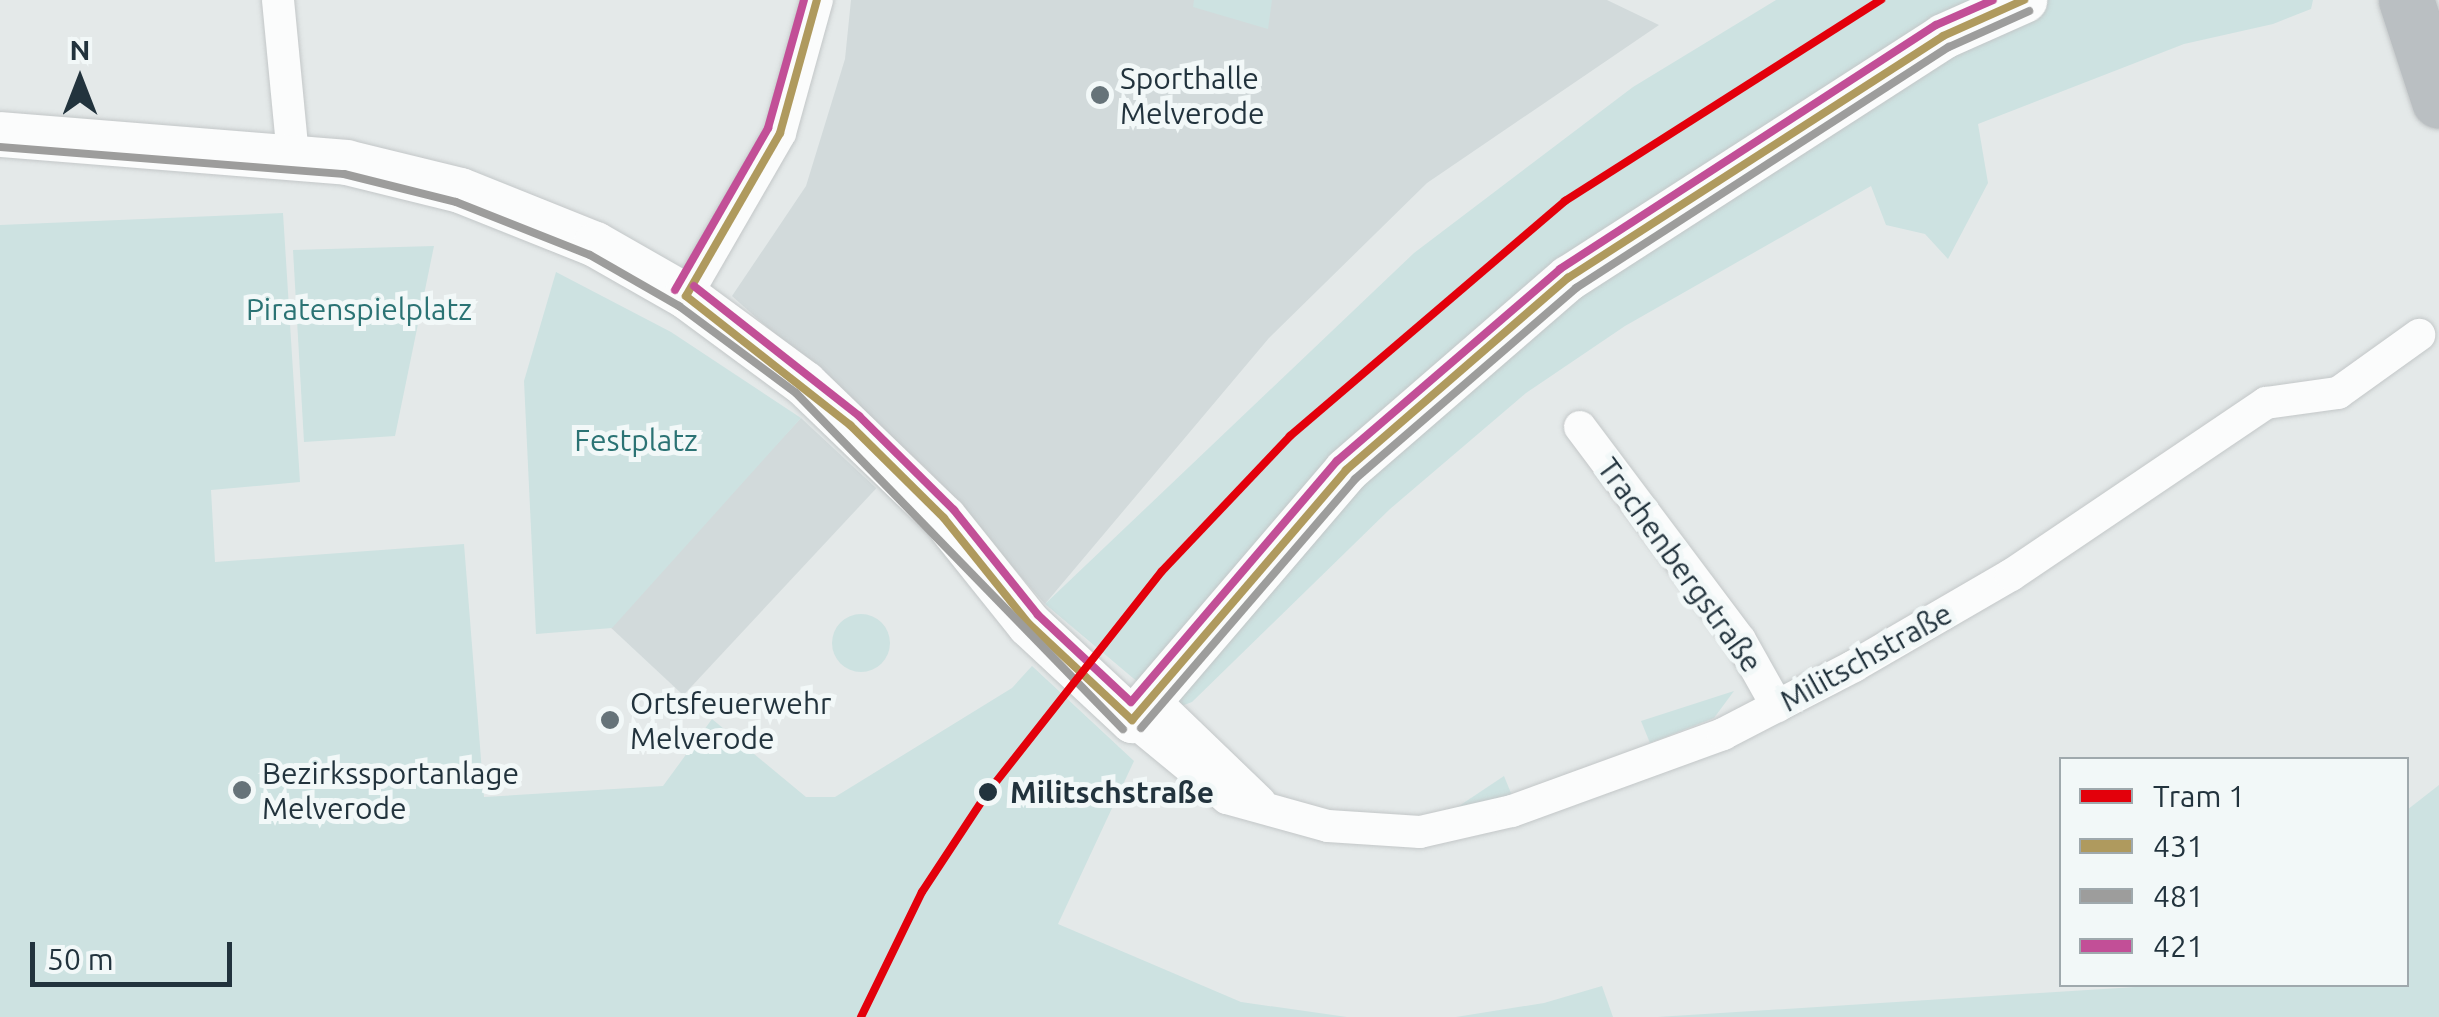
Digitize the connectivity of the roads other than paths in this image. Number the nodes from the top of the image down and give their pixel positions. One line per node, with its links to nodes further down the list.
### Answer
1 (278, 0): 7 (street)
2 (817, 0): 8 (street)
3 (2024, 0): 12 (street)
4 (2406, 0): 5 (highway)
5 (2439, 101)
6 (0, 134): 7 (street)
7 (293, 155): 8 (street)
8 (686, 296): 12 (street)
9 (2419, 335): 11 (street, Militschstraße)
10 (1580, 427): 11 (street, Trachenbergstraße)
11 (1777, 706): 12 (street, Militschstraße)
12 (1142, 708)

